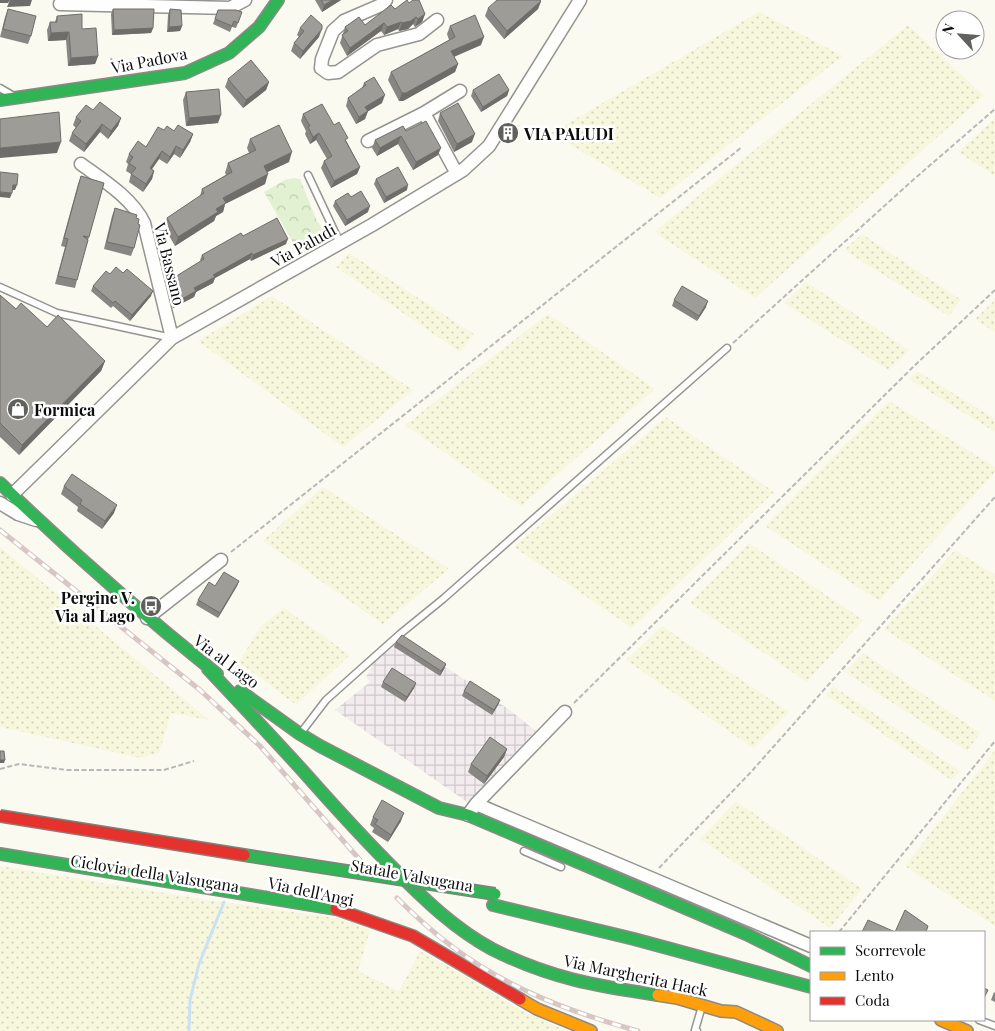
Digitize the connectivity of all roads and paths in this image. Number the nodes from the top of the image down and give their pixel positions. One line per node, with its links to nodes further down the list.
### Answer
1 (245, 0): 5 (street)
2 (278, 0): 9 (main road, Via Padova)
3 (386, 0): 6 (street)
4 (580, 0): 16 (street, Via Paludi)
5 (60, 4)
6 (437, 20)
7 (0, 88): 9 (lane)
8 (460, 91): 12 (street)
9 (14, 98): 10 (main road, Via Padova)
10 (0, 100)
11 (995, 109): 22 (path)
12 (424, 113): 13 (street); 16 (street)
13 (368, 140)
14 (742, 147): 28 (path)
15 (81, 164): 21 (street, Via Bassano)
16 (457, 174): 18 (street, Via Paludi)
17 (308, 175): 18 (lane)
18 (340, 243): 21 (street, Via Paludi)
19 (0, 286): 21 (lane)
20 (995, 290): 31 (path)
21 (172, 338): 24 (street, Via Paludi)
22 (727, 348): 32 (lane)
23 (0, 483): 24 (main road, Via al Lago)
24 (12, 494): 27 (main road, Via al Lago)
25 (995, 497): 46 (path)
26 (0, 503): 27 (street)
27 (38, 520): 29 (main road, Via al Lago)
28 (221, 560): 29 (street)
29 (146, 618): 30 (main road, Via al Lago)
30 (208, 668): 32 (main road, Via al Lago); 37 (main road, Via Margherita Hack)
31 (565, 712): 39 (street)
32 (300, 734): 34 (main road, Via al Lago); 37 (main road)
33 (995, 740): 50 (path)
34 (320, 746): 38 (main road); 40 (main road, Via al Lago)
35 (194, 761): 36 (path)
36 (0, 769)
37 (302, 770): 38 (main road, Via Margherita Hack)
38 (314, 784): 57 (main road, Via Margherita Hack)
39 (476, 804): 40 (street); 46 (street)
40 (468, 815): 47 (main road, Via al Lago)
41 (0, 816): 48 (main road, Statale Valsugana, bridge)
42 (0, 827): 48 (main road, Statale Valsugana)
43 (517, 848): 45 (lane)
44 (0, 854): 62 (main road, Via dell'Angi)
45 (567, 870)
46 (651, 878): 52 (street)
47 (658, 896): 49 (lane); 54 (main road, Via al Lago)
48 (494, 900): 51 (main road, Statale Valsugana); 56 (main road, Statale Valsugana)
49 (646, 902)
50 (840, 931)
51 (685, 941)
52 (810, 946)
53 (780, 963): 55 (main road)
54 (810, 966)
55 (810, 971)
56 (810, 987)
57 (702, 1005): 58 (main road, Via Margherita Hack); 63 (lane)
58 (721, 1011): 64 (main road, Via Margherita Hack); 65 (main road, Via Margherita Hack)
59 (982, 1021): 61 (lane)
60 (946, 1022): 66 (main road)
61 (995, 1026)
62 (591, 1031)
63 (697, 1031)
64 (758, 1031)
65 (777, 1031)
66 (967, 1031)

